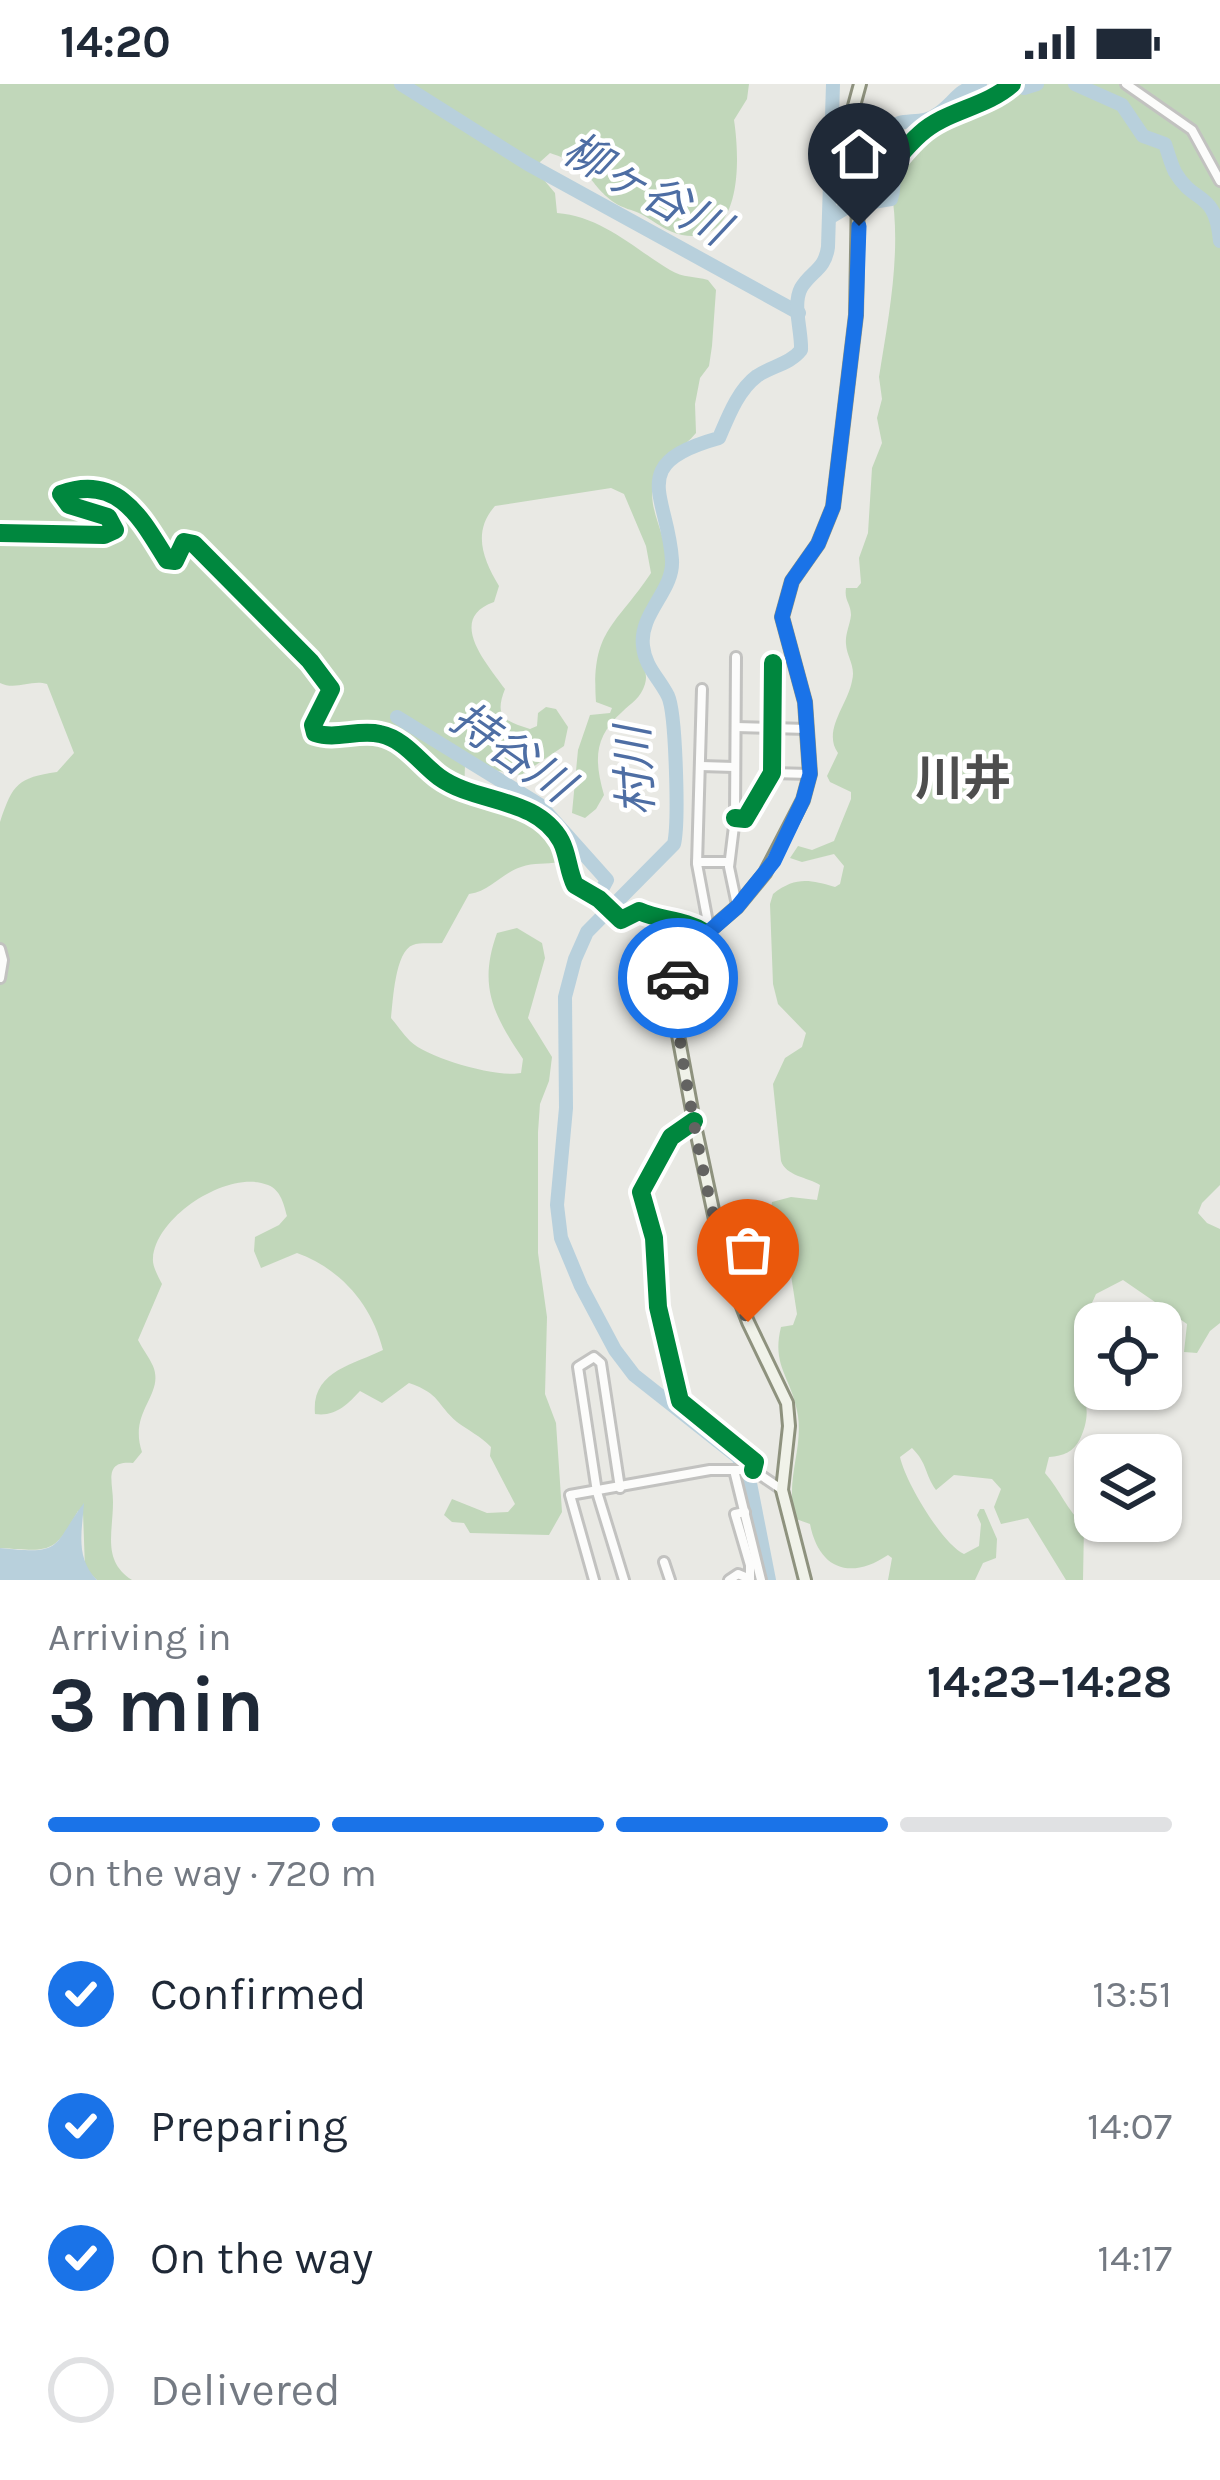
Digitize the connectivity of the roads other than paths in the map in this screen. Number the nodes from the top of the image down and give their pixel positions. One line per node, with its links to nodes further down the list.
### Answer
1 (860, 84): 5 (main road)
2 (1012, 84): 5 (street)
3 (1126, 84): 4 (street)
4 (1220, 181)
5 (859, 191): 12 (main road)
6 (0, 533): 21 (street)
7 (736, 657): 10 (street)
8 (773, 663): 11 (street)
9 (702, 688): 13 (street)
10 (736, 727): 11 (street); 14 (street)
11 (771, 728): 12 (street); 15 (street)
12 (808, 729): 16 (main road)
13 (701, 766): 14 (street); 18 (street)
14 (734, 767): 17 (street)
15 (772, 773): 16 (street); 17 (street)
16 (810, 774): 20 (main road)
17 (735, 818): 19 (street)
18 (697, 862): 19 (street); 21 (street)
19 (729, 862): 20 (street)
20 (737, 907): 21 (main road)
21 (707, 930): 24 (main road)
22 (0, 949): 23 (street)
23 (0, 978)
24 (694, 1121): 26 (street); 28 (main road)
25 (736, 1470): 26 (street); 27 (street); 30 (street)
26 (753, 1471): 28 (street)
27 (620, 1488): 29 (street); 29 (street)
28 (782, 1490): 38 (main road)
29 (597, 1492): 32 (street); 33 (street)
30 (745, 1512): 36 (street); 37 (street)
31 (664, 1562): 34 (street)
32 (594, 1580)
33 (624, 1580)
34 (670, 1580)
35 (729, 1580): 36 (street)
36 (750, 1580)
37 (761, 1580)
38 (805, 1580)

